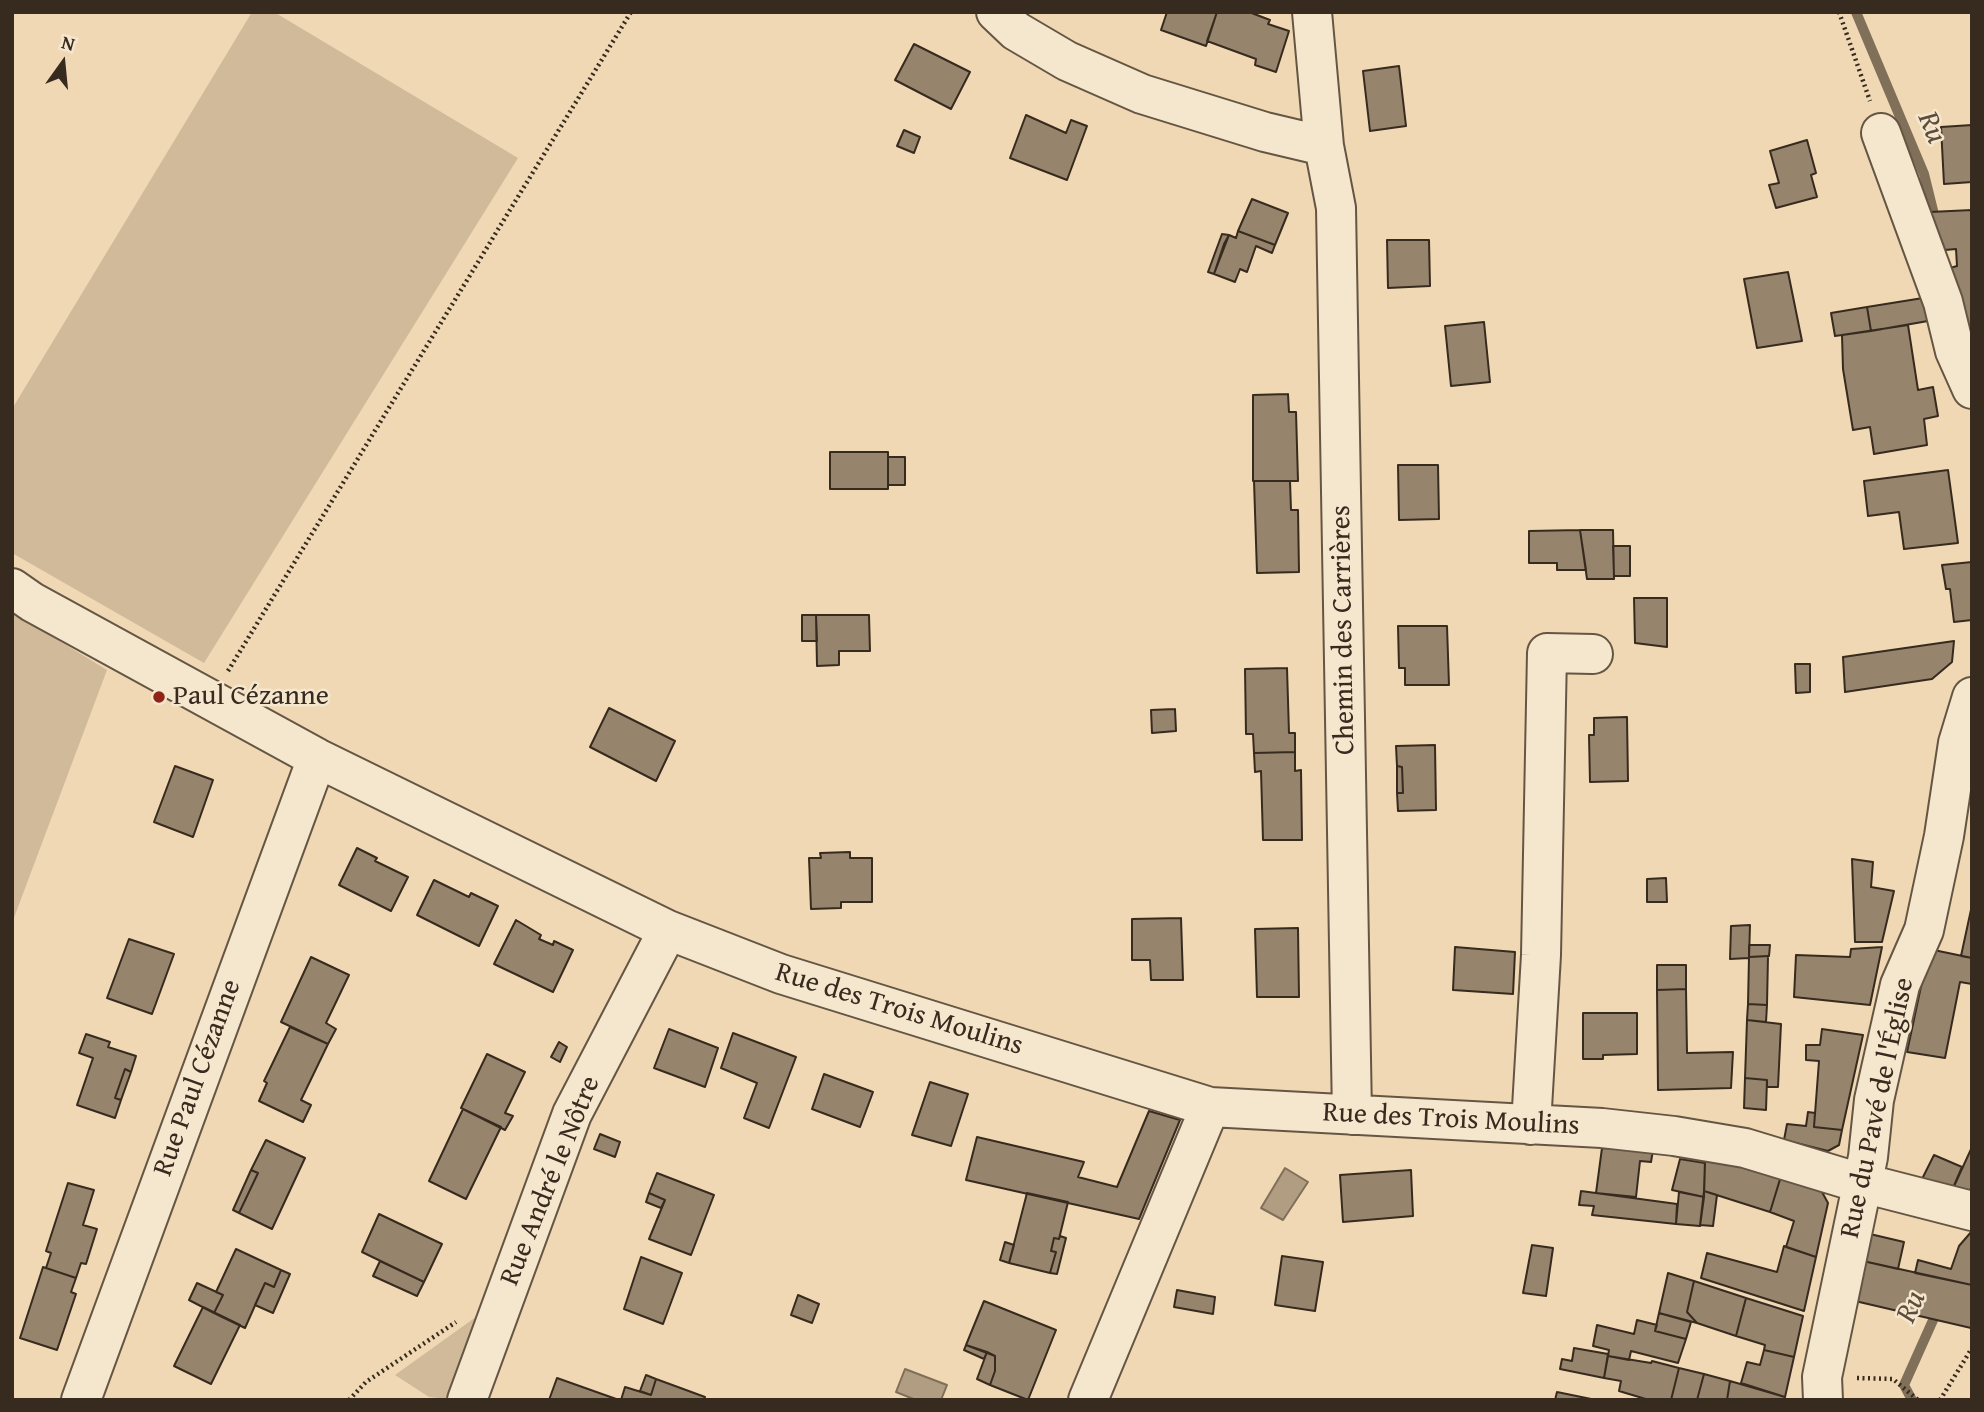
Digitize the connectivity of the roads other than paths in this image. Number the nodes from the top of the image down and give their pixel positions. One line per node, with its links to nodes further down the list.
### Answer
1 (996, 12): 4 (street)
2 (1312, 12): 4 (street, Chemin des Carrières)
3 (1881, 133): 5 (street)
4 (1324, 146): 12 (street, Chemin des Carrières)
5 (1972, 388)
6 (12, 588): 9 (street, Rue des Trois Moulins)
7 (1593, 654): 13 (street)
8 (1972, 697): 14 (street, Rue du Pavé de l'Église)
9 (317, 758): 10 (street, Rue des Trois Moulins); 17 (street, Rue Paul Cézanne)
10 (668, 930): 11 (street, Rue des Trois Moulins); 18 (street, Rue André le Nôtre)
11 (1210, 1107): 12 (street, Rue des Trois Moulins); 19 (street)
12 (1352, 1115): 13 (street, Rue des Trois Moulins)
13 (1531, 1125): 14 (street, Rue des Trois Moulins)
14 (1862, 1183): 15 (street, Rue des Trois Moulins); 16 (street, Rue du Pavé de l'Église)
15 (1972, 1211)
16 (1822, 1388)
17 (81, 1400)
18 (467, 1400)
19 (1087, 1400)

